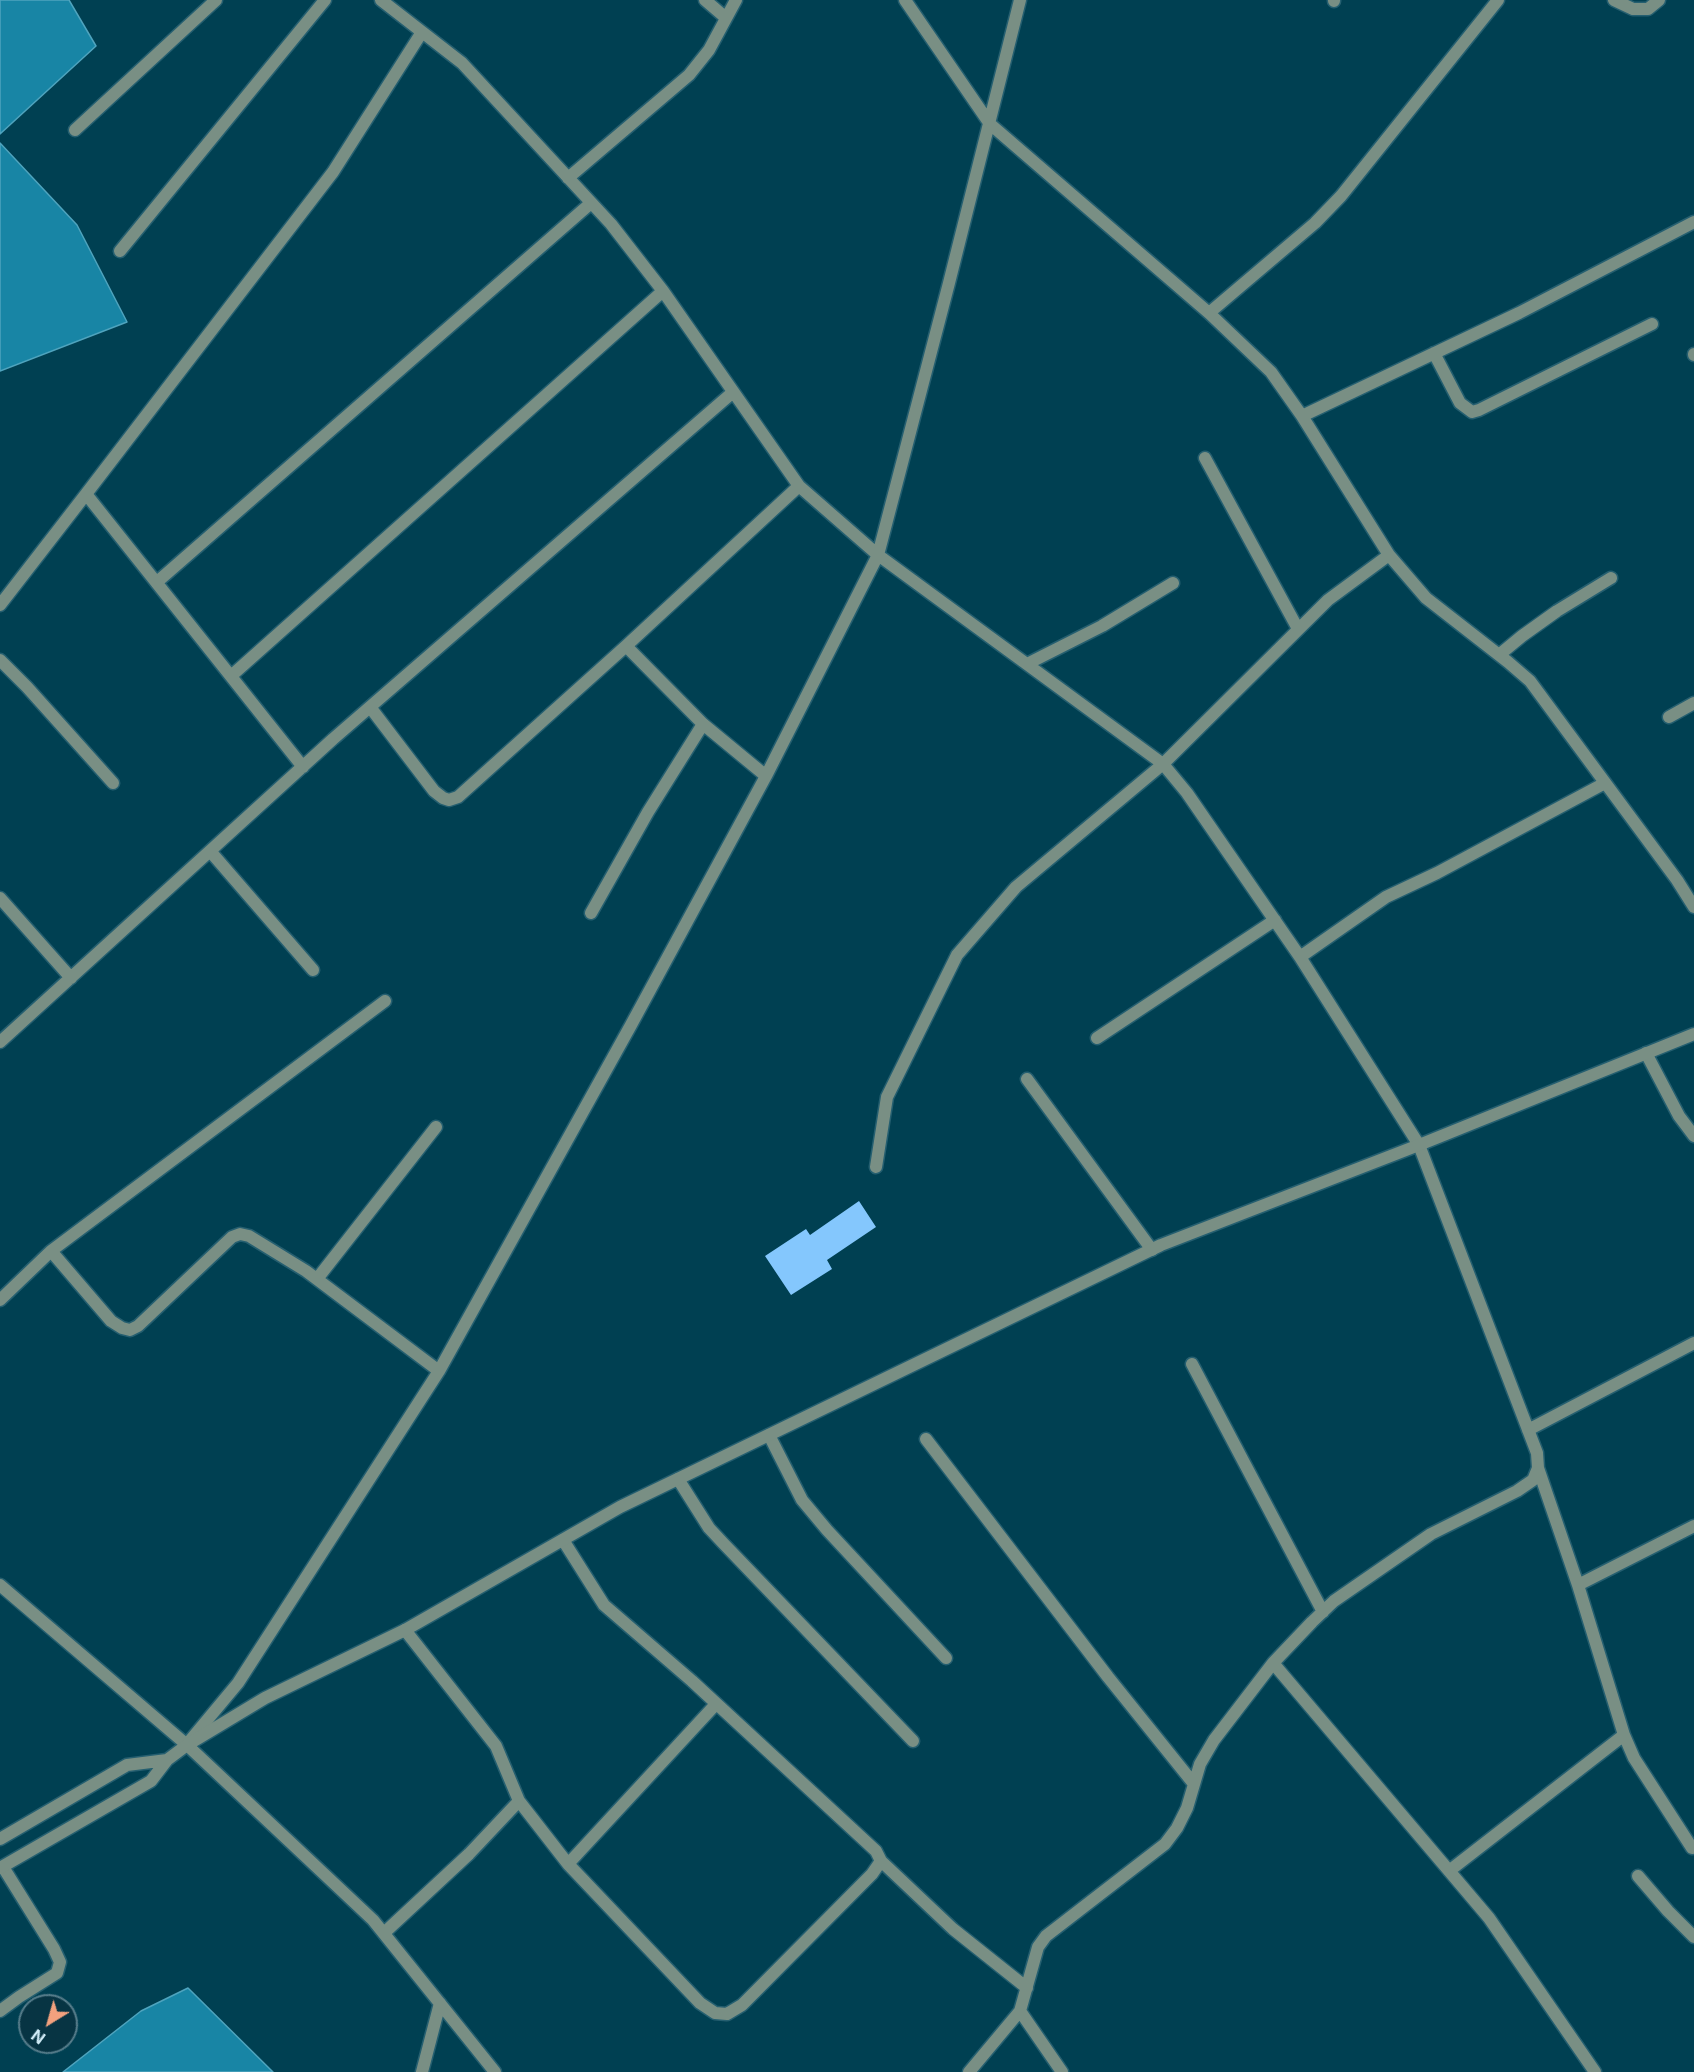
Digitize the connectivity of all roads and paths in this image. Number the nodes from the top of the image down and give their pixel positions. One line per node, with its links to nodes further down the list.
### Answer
1 (216, 0): 14 (street)
2 (325, 0): 18 (street)
3 (381, 0): 12 (street)
4 (705, 0): 11 (street)
5 (736, 0): 11 (street)
6 (905, 0): 13 (street)
7 (1020, 0): 13 (street)
8 (1498, 0): 20 (street)
9 (1614, 0): 10 (street)
10 (1659, 0)
11 (726, 18): 15 (street)
12 (422, 32): 15 (street); 27 (street)
13 (990, 124): 20 (street); 28 (street)
14 (75, 130)
15 (568, 178): 16 (street)
16 (591, 203): 19 (street); 31 (street)
17 (1694, 222): 22 (street)
18 (120, 251)
19 (663, 291): 23 (street); 39 (street)
20 (1209, 313): 24 (street)
21 (1652, 324): 22 (street)
22 (1434, 352): 24 (street)
23 (732, 393): 26 (street); 41 (street)
24 (1302, 416): 29 (street)
25 (1205, 458): 34 (street)
26 (799, 486): 28 (street); 35 (street)
27 (86, 494): 31 (street); 33 (street)
28 (878, 555): 38 (street); 46 (street)
29 (1389, 555): 34 (street); 36 (street)
30 (1611, 578): 36 (street)
31 (157, 582): 39 (street)
32 (1173, 583): 38 (street)
33 (0, 605)
34 (1298, 629): 44 (street)
35 (626, 646): 41 (street); 43 (street)
36 (1499, 655): 48 (street)
37 (0, 660): 47 (street)
38 (1027, 664): 44 (street)
39 (231, 675): 45 (street)
40 (1694, 703): 42 (street)
41 (370, 707): 45 (street)
42 (1669, 717)
43 (703, 724): 46 (street); 52 (street)
44 (1163, 764): 53 (street); 66 (street)
45 (303, 767): 49 (street)
46 (766, 776): 73 (street)
47 (113, 783)
48 (1605, 783): 51 (street); 54 (street)
49 (210, 851): 55 (street); 56 (street)
50 (0, 898): 56 (street)
51 (1694, 907)
52 (591, 913)
53 (1275, 920): 54 (street); 59 (street)
54 (1300, 957): 65 (street)
55 (313, 970)
56 (71, 978): 60 (street)
57 (385, 1001): 68 (street)
58 (1694, 1034): 61 (street)
59 (1097, 1038)
60 (0, 1042)
61 (1646, 1053): 64 (street); 65 (street)
62 (1027, 1079): 67 (street)
63 (436, 1127): 69 (street)
64 (1694, 1136)
65 (1419, 1145): 67 (street); 74 (street)
66 (876, 1167)
67 (1152, 1250): 75 (street)
68 (51, 1251): 69 (street); 70 (street)
69 (317, 1279): 73 (street)
70 (0, 1300)
71 (1694, 1343): 74 (street)
72 (1192, 1364): 83 (street)
73 (439, 1371): 90 (street)
74 (1528, 1430): 77 (street)
75 (769, 1435): 78 (street); 85 (street)
76 (926, 1440): 92 (street)
77 (1538, 1468): 81 (street); 83 (street)
78 (678, 1479): 80 (street); 89 (street)
79 (1694, 1526): 81 (street)
80 (563, 1540): 84 (street); 87 (street)
81 (1578, 1586): 88 (street)
82 (1, 1588): 90 (street)
83 (1323, 1612): 86 (street)
84 (405, 1630): 90 (street); 93 (street)
85 (946, 1658)
86 (1273, 1663): 92 (street); 99 (street)
87 (716, 1704): 96 (street); 97 (street)
88 (1624, 1735): 95 (street); 99 (street)
89 (913, 1741)
90 (187, 1745): 91 (street); 101 (street)
91 (167, 1760): 94 (street); 98 (street)
92 (1194, 1784): 103 (street)
93 (519, 1801): 97 (street); 101 (street)
94 (0, 1839)
95 (1692, 1848)
96 (881, 1861): 97 (street); 103 (street)
97 (568, 1864)
98 (2, 1868): 105 (street)
99 (1449, 1871): 111 (street)
100 (1638, 1876): 102 (street)
101 (384, 1933): 104 (street)
102 (1694, 1937)
103 (1027, 1988): 106 (street)
104 (440, 2004): 107 (street); 108 (street)
105 (0, 2011)
106 (1020, 2011): 109 (street); 110 (street)
107 (422, 2072)
108 (495, 2072)
109 (969, 2072)
110 (1062, 2072)
111 (1595, 2072)

